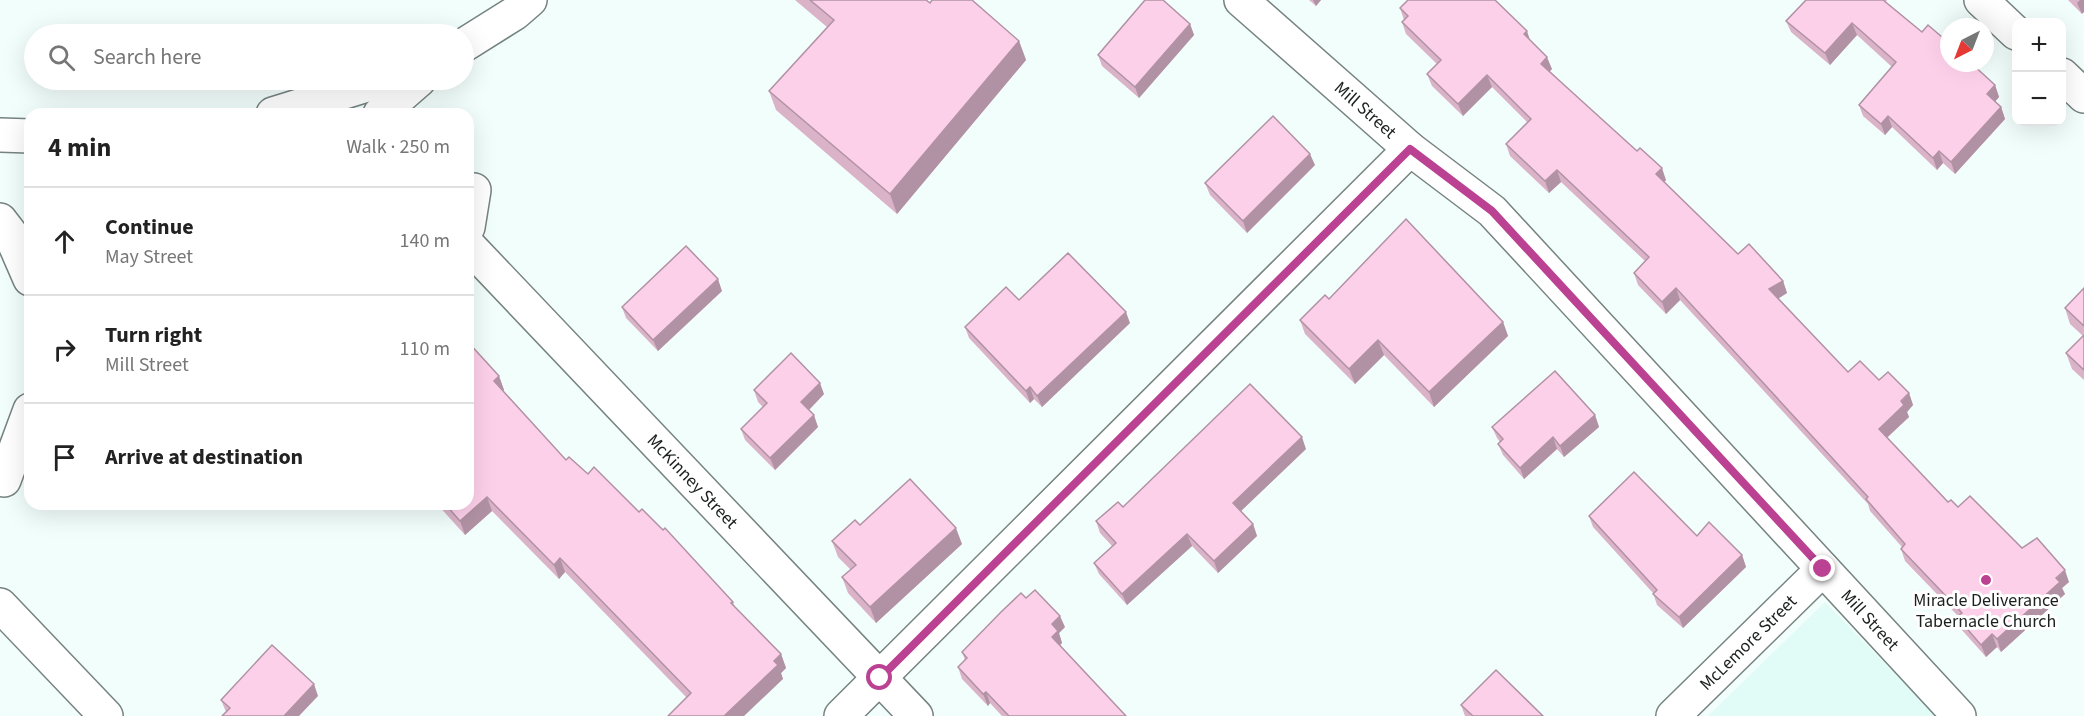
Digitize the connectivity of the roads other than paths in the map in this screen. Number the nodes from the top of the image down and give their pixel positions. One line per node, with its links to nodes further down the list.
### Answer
1 (530, 0): 5 (street)
2 (1240, 0): 14 (street, Mill Street)
3 (1981, 0): 4 (street)
4 (2012, 29)
5 (474, 39)
6 (2066, 80): 9 (street)
7 (350, 90): 10 (street)
8 (408, 90): 11 (street)
9 (2084, 96)
10 (292, 108)
11 (387, 108)
12 (0, 135): 13 (street)
13 (24, 136)
14 (1410, 149): 21 (street, Mill Street); 23 (street)
15 (0, 220): 17 (street)
16 (474, 251): 23 (street, McKinney Street)
17 (24, 265)
18 (24, 425): 20 (street)
19 (24, 460): 20 (street)
20 (2, 482)
21 (1823, 569): 27 (street, McLemore Street); 28 (street, Mill Street)
22 (0, 605): 24 (street)
23 (880, 678): 25 (street); 26 (street, McKinney Street)
24 (106, 716)
25 (841, 716)
26 (916, 716)
27 (1673, 716)
28 (1959, 716)

